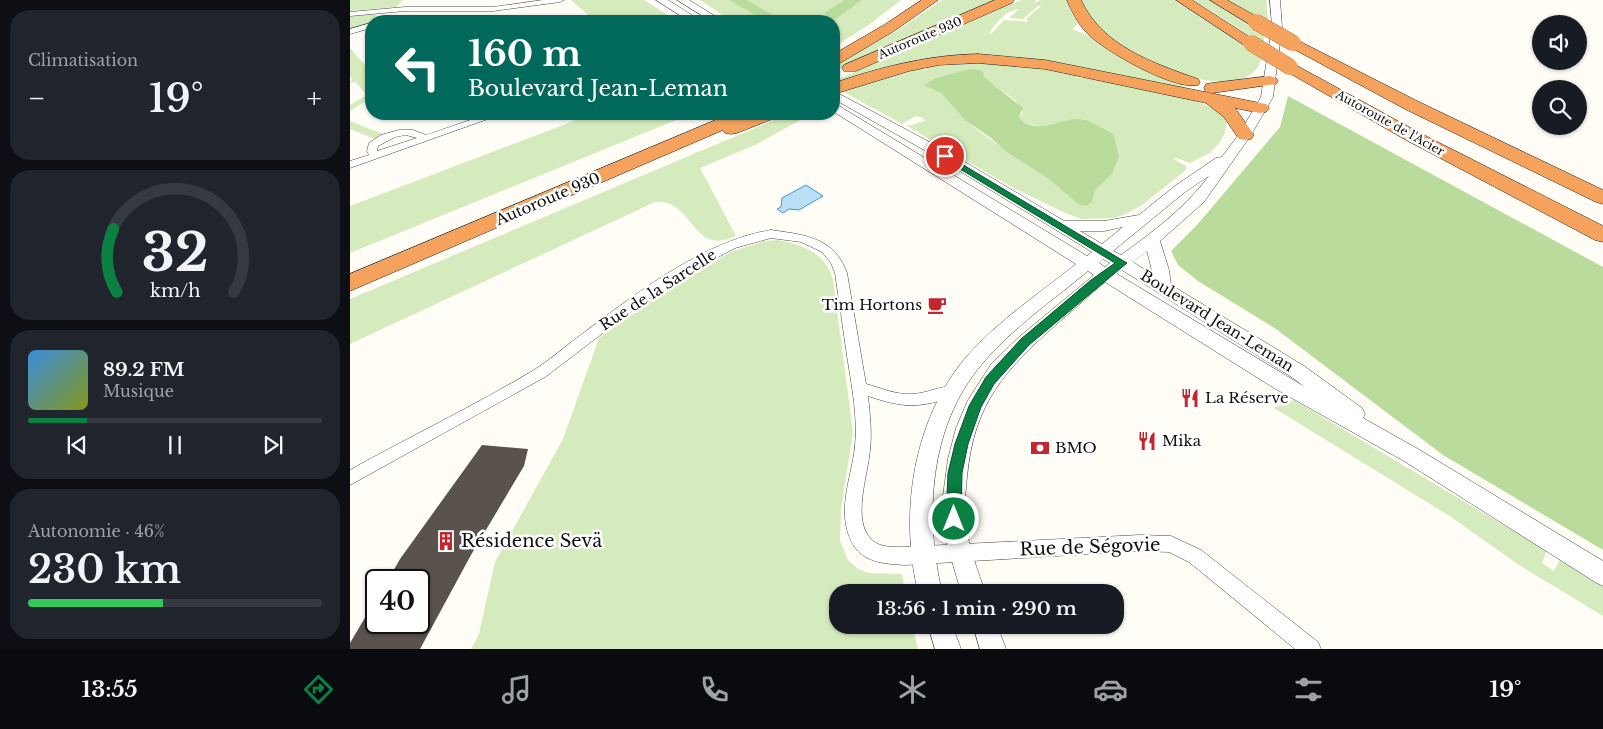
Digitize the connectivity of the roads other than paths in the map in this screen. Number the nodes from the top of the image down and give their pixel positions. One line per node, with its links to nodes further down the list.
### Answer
1 (532, 0): 12 (street)
2 (560, 0): 12 (street)
3 (661, 0): 17 (street)
4 (682, 0): 18 (street)
5 (907, 0): 21 (highway)
6 (931, 0): 22 (highway, Autoroute 930)
7 (1007, 0): 23 (highway, Autoroute 930)
8 (1074, 0): 25 (highway)
9 (1183, 0): 41 (highway, Autoroute de l'Acier, bridge)
10 (1217, 0): 37 (highway, Autoroute de l'Acier, bridge)
11 (1274, 0): 24 (street)
12 (509, 6): 13 (street); 16 (street)
13 (393, 10): 14 (street); 15 (street)
14 (350, 14)
15 (388, 15)
16 (504, 15)
17 (686, 15)
18 (708, 15)
19 (365, 27): 20 (street)
20 (350, 32)
21 (840, 50)
22 (840, 57)
23 (840, 72)
24 (1270, 81): 25 (highway); 29 (street)
25 (1213, 94): 26 (highway); 29 (highway); 34 (highway)
26 (840, 95)
27 (840, 100): 40 (street, Boulevard Jean-Leman)
28 (840, 100): 44 (street, Boulevard Jean-Leman)
29 (1262, 105): 34 (street)
30 (480, 120): 36 (street)
31 (703, 120): 46 (highway, Autoroute 930)
32 (730, 120): 38 (highway, Autoroute 930)
33 (754, 120): 38 (highway)
34 (1245, 135): 35 (street)
35 (1232, 153): 39 (street); 42 (street)
36 (350, 165)
37 (1603, 198)
38 (547, 200): 48 (highway, Autoroute 930)
39 (1143, 218): 40 (street); 43 (street)
40 (1062, 226): 43 (street, Boulevard Jean-Leman)
41 (1603, 235)
42 (1152, 240): 45 (street); 49 (street)
43 (1102, 250): 44 (street); 45 (street, Boulevard Jean-Leman)
44 (1087, 263): 47 (street, Boulevard Jean-Leman); 51 (street)
45 (1122, 263): 47 (street); 49 (street, Boulevard Jean-Leman)
46 (350, 266)
47 (1105, 275): 52 (street, Boulevard Jean-Leman); 54 (street)
48 (350, 283)
49 (1163, 288): 52 (street, Boulevard Jean-Leman)
50 (859, 388): 51 (street); 53 (street, Rue de la Sarcelle); 55 (street, Rue de la Sarcelle)
51 (953, 391): 55 (street)
52 (1411, 455): 56 (street, Boulevard Jean-Leman)
53 (350, 478)
54 (960, 554): 55 (street, Rue de Ségovie); 58 (street); 63 (street, Rue de Ségovie)
55 (924, 555): 57 (street)
56 (1603, 574)
57 (929, 584)
58 (970, 584)
59 (943, 634): 61 (street)
60 (988, 634): 62 (street)
61 (948, 649)
62 (993, 649)
63 (1311, 649)

